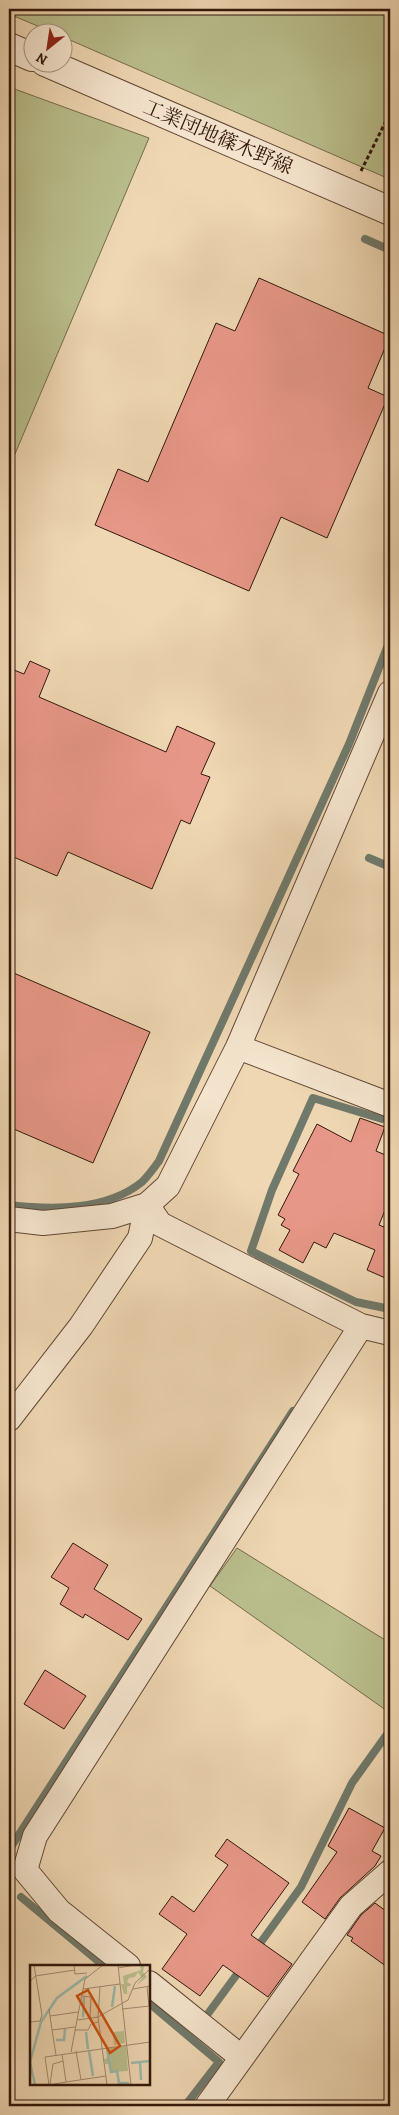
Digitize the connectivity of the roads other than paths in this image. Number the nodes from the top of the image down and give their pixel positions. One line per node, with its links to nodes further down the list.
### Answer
1 (9, 47): 2 (street)
2 (22, 53)
3 (68, 72): 4 (street, 工業団地篠木野線)
4 (390, 211)
5 (390, 693): 6 (street)
6 (238, 1047): 7 (street); 8 (street)
7 (390, 1105)
8 (147, 1205): 9 (street); 10 (street); 12 (street)
9 (9, 1219)
10 (362, 1326): 11 (street); 14 (street)
11 (390, 1333)
12 (9, 1419)
13 (390, 1872): 17 (street)
14 (17, 1875): 15 (street)
15 (127, 1965)
16 (150, 1984): 17 (street)
17 (241, 2057): 18 (street)
18 (207, 2106)

